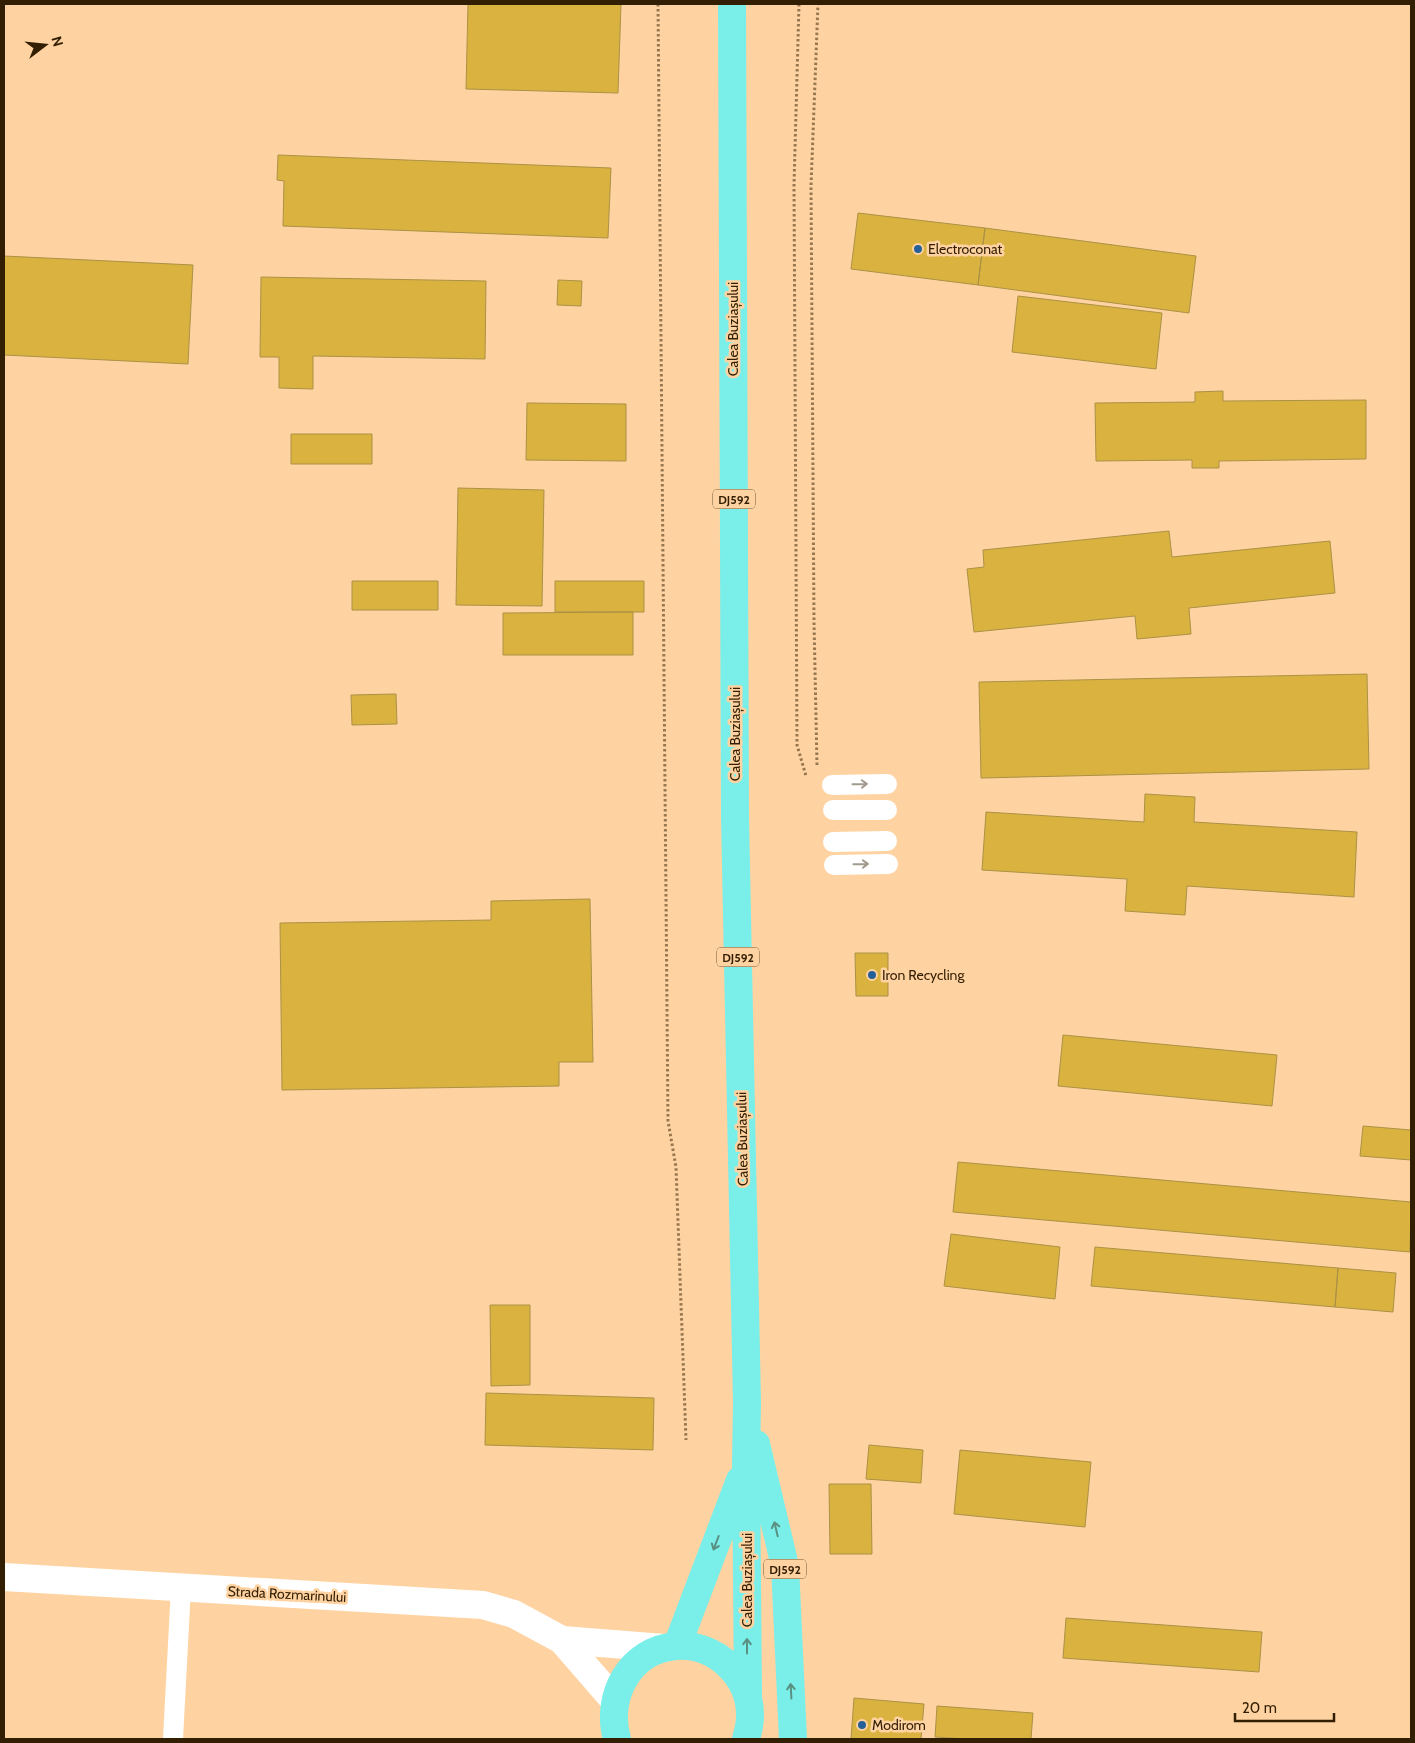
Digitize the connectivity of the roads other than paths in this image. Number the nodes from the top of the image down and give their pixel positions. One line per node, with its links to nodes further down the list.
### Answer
1 (732, 4): 10 (main road, Calea Buziașului / DJ592)
2 (887, 784): 3 (lane, one-way to 2)
3 (832, 785)
4 (833, 810): 5 (lane)
5 (887, 810)
6 (887, 841): 7 (lane)
7 (834, 842)
8 (888, 864): 9 (lane, one-way to 8)
9 (834, 865)
10 (747, 1403): 11 (main road, Calea Buziașului / DJ592); 21 (main road, DJ592, one-way to 10)
11 (746, 1464): 15 (main road, Calea Buziașului / DJ592, one-way to 15); 16 (main road, Calea Buziașului / DJ592, one-way to 11)
12 (4, 1577): 13 (street, Strada Rozmarinului)
13 (180, 1588): 14 (street, Strada Rozmarinului); 18 (lane)
14 (562, 1640): 15 (street, Strada Rozmarinului); 17 (street, Strada Rozmarinului)
15 (670, 1647): 16 (main road, DJ592); 17 (main road)
16 (748, 1695): 20 (main road, DJ592)
17 (614, 1700): 19 (main road)
18 (173, 1739)
19 (617, 1739)
20 (746, 1739)
21 (793, 1739)

